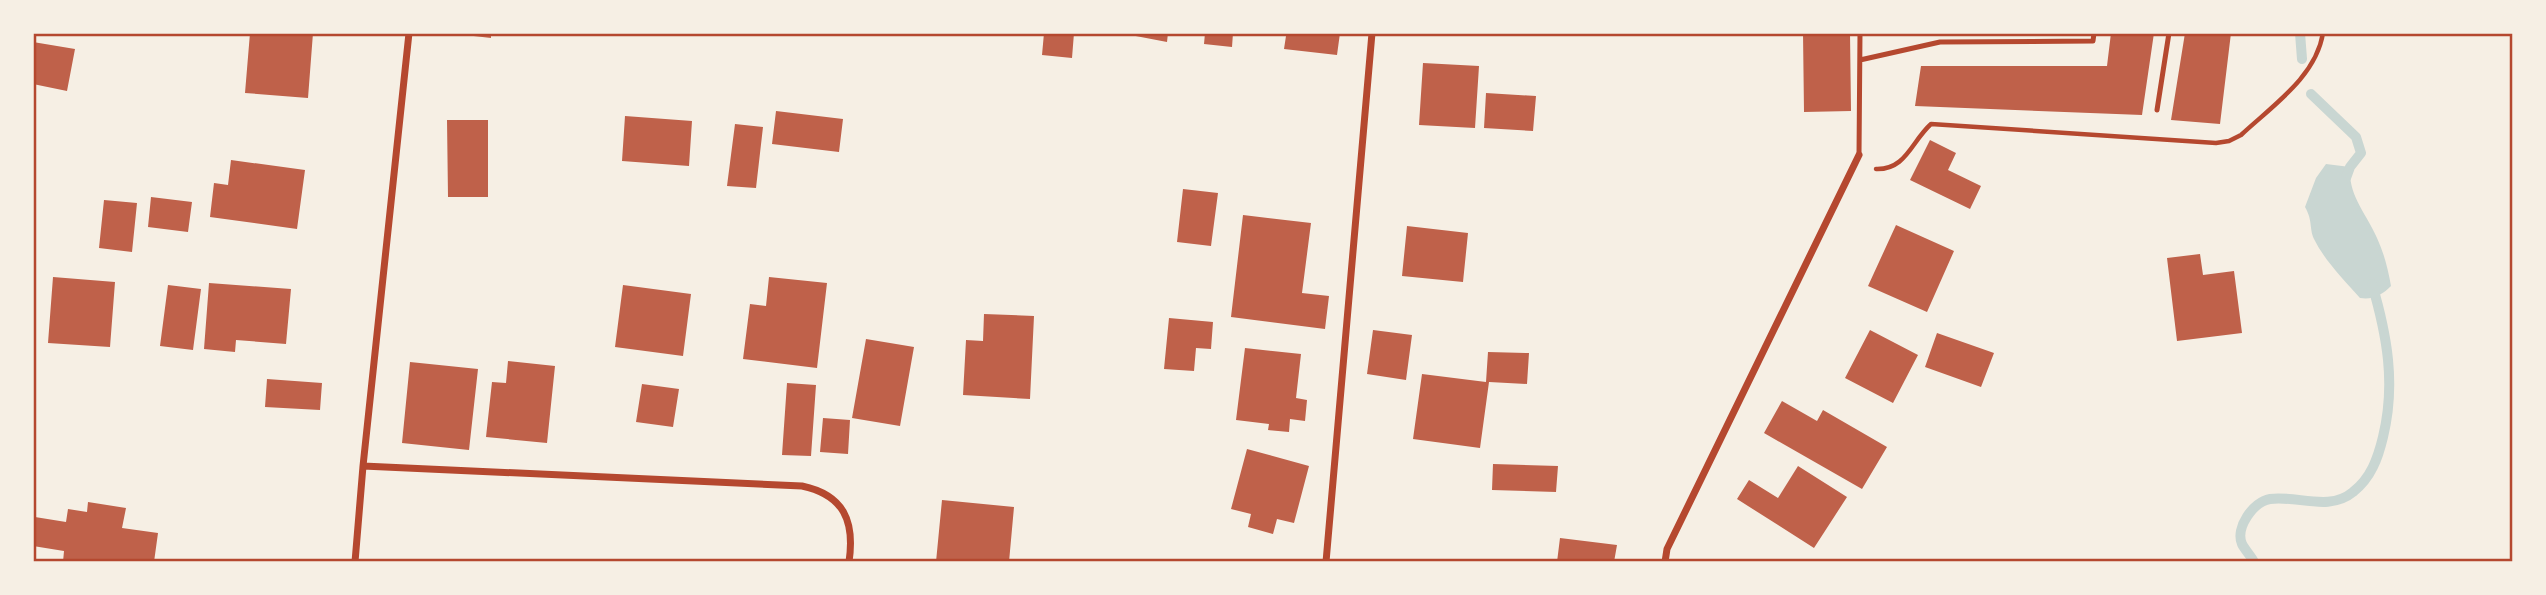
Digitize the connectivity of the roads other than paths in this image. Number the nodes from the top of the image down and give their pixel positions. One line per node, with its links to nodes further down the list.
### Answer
1 (409, 33): 12 (street)
2 (1372, 33): 15 (street)
3 (1860, 33): 9 (lane)
4 (1941, 33): 8 (lane)
5 (2094, 33): 7 (lane)
6 (2169, 33): 10 (lane)
7 (2023, 37): 8 (lane)
8 (1940, 42): 9 (lane)
9 (1860, 60): 11 (lane)
10 (2157, 110)
11 (1859, 155): 16 (street)
12 (363, 467): 13 (street); 14 (street)
13 (355, 562)
14 (849, 562)
15 (1326, 562)
16 (1665, 562)

